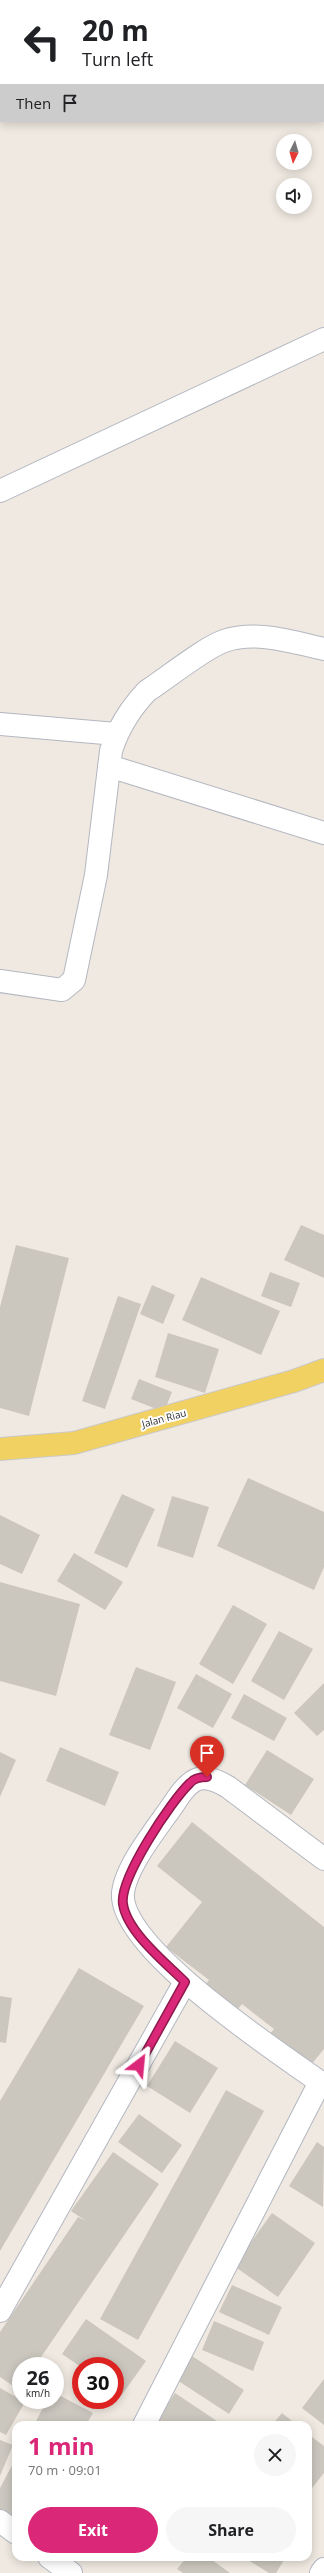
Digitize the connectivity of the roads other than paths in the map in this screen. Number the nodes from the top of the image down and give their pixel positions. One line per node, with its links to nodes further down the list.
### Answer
1 (324, 339): 2 (street)
2 (0, 491)
3 (324, 649): 5 (street)
4 (0, 724): 5 (street)
5 (116, 734): 6 (street)
6 (109, 766): 7 (street); 8 (street)
7 (324, 833)
8 (0, 981)
9 (324, 1370): 10 (main road, Jalan Riau)
10 (0, 1449)
11 (324, 1859): 12 (street)
12 (185, 1982): 13 (street); 14 (street)
13 (322, 2084): 15 (street)
14 (0, 2311)
15 (146, 2421)
16 (0, 2521): 17 (street)
17 (12, 2530)
18 (58, 2561): 19 (street)
19 (72, 2567)
20 (324, 2569): 21 (street)
21 (321, 2573)

